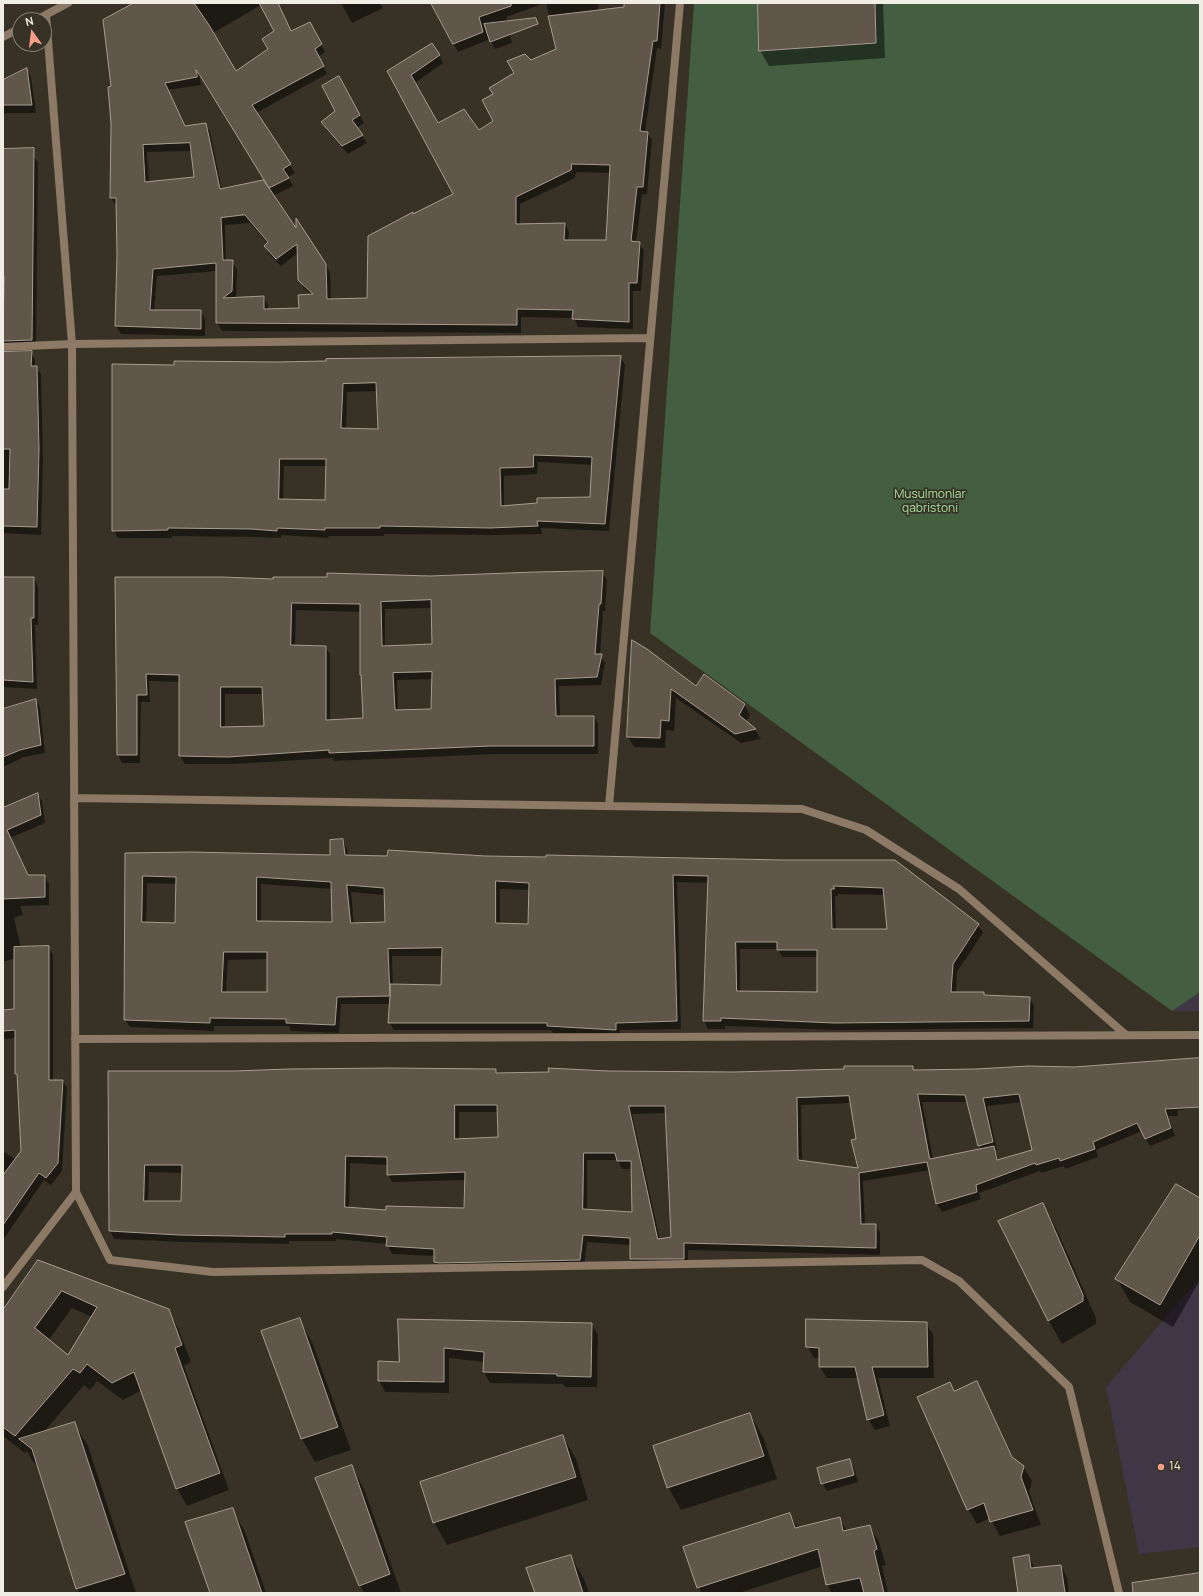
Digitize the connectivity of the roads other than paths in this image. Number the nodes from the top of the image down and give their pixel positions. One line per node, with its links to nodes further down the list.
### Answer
1 (68, 3): 3 (street)
2 (680, 3): 7 (street)
3 (52, 12)
4 (12, 32): 5 (street)
5 (3, 37)
6 (49, 52): 8 (street)
7 (649, 338): 8 (street); 11 (street)
8 (72, 344): 9 (street); 10 (street)
9 (3, 347)
10 (74, 798): 11 (street); 14 (street)
11 (609, 806): 12 (street)
12 (1126, 1035): 13 (street); 14 (street)
13 (1200, 1035)
14 (75, 1039): 15 (street)
15 (76, 1192): 16 (street); 17 (street)
16 (3, 1287)
17 (1119, 1593)

